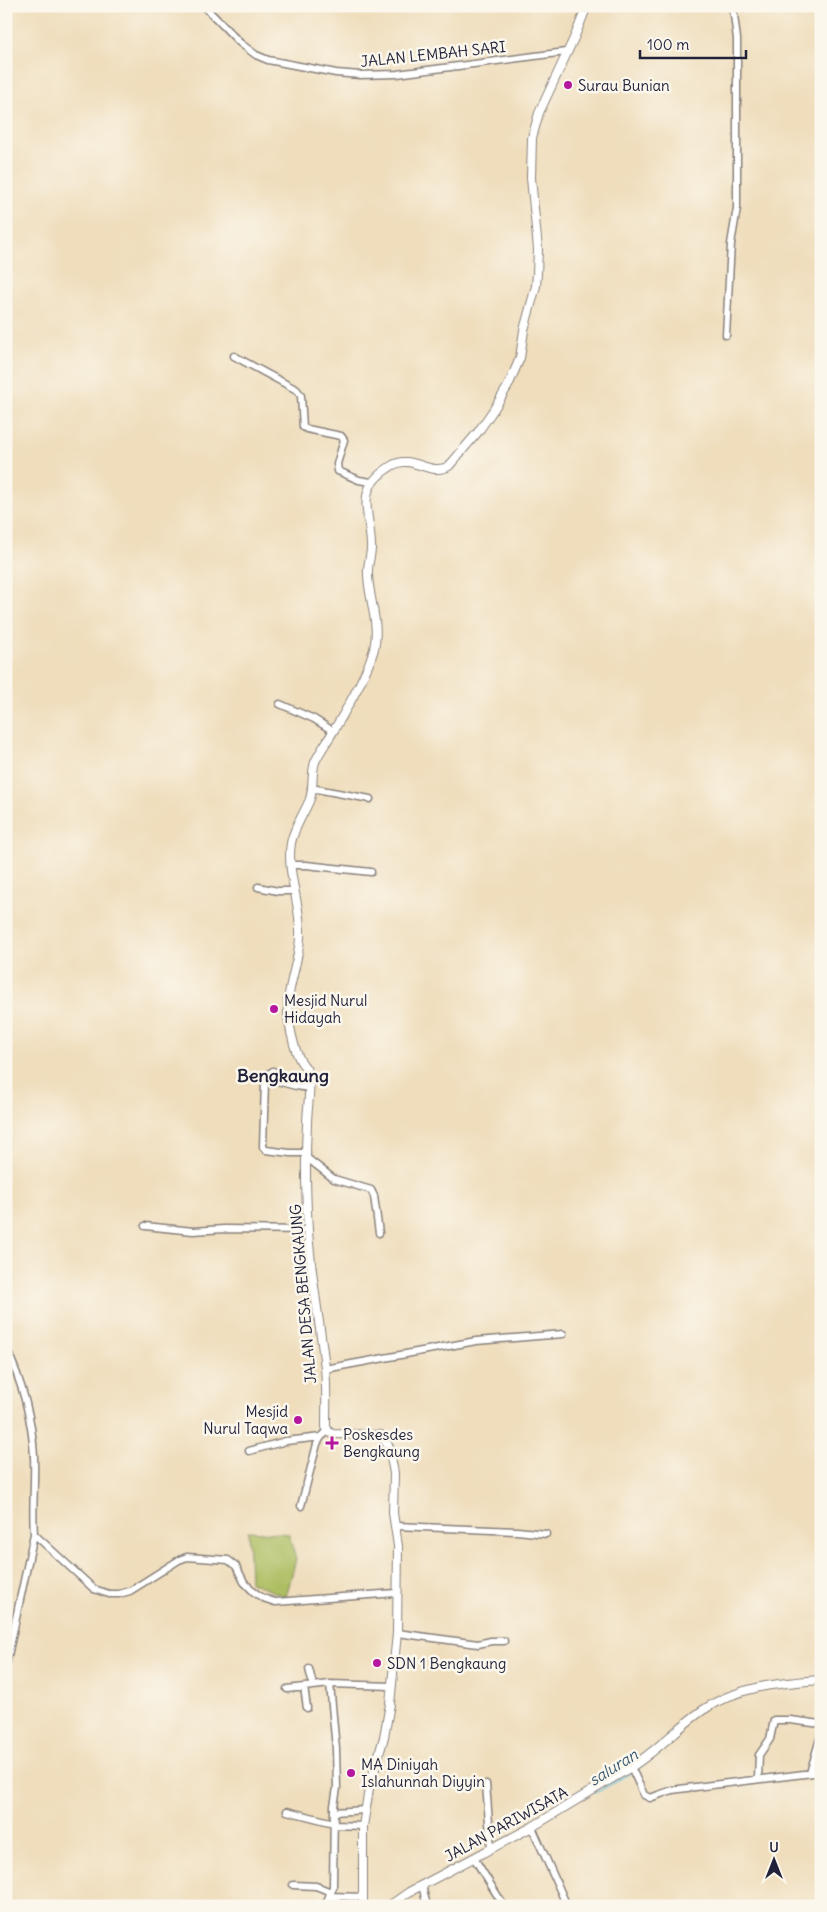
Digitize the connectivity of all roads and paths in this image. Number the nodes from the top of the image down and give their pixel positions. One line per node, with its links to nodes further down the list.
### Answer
1 (204, 6): 4 (street, JALAN LEMBAH SARI)
2 (587, 6): 4 (street)
3 (731, 6): 5 (street)
4 (566, 52): 7 (street)
5 (726, 336)
6 (234, 356): 7 (street)
7 (371, 482): 9 (street, JALAN DESA BENGKAUNG)
8 (280, 704): 9 (street)
9 (333, 731): 10 (street, JALAN DESA BENGKAUNG)
10 (311, 788): 11 (street); 12 (street, JALAN DESA BENGKAUNG)
11 (370, 799)
12 (291, 865): 13 (street); 15 (street, JALAN DESA BENGKAUNG)
13 (370, 872)
14 (258, 887): 15 (street)
15 (294, 891): 18 (street, JALAN DESA BENGKAUNG)
16 (273, 1071): 17 (street)
17 (266, 1078): 18 (street); 19 (street)
18 (309, 1088): 19 (street, JALAN DESA BENGKAUNG)
19 (307, 1156): 21 (street, JALAN DESA BENGKAUNG); 22 (street)
20 (145, 1226): 21 (street)
21 (308, 1230): 25 (street, JALAN DESA BENGKAUNG)
22 (379, 1233)
23 (563, 1334): 25 (street)
24 (6, 1348): 31 (street)
25 (325, 1369): 26 (street, JALAN DESA BENGKAUNG)
26 (328, 1431): 27 (street); 30 (street)
27 (321, 1436): 28 (street); 29 (street)
28 (249, 1451)
29 (300, 1506)
30 (396, 1526): 32 (street); 33 (street)
31 (34, 1534): 33 (street); 36 (street)
32 (546, 1534)
33 (396, 1593): 34 (street)
34 (397, 1633): 35 (street); 41 (street)
35 (504, 1641)
36 (6, 1665)
37 (309, 1669): 40 (street)
38 (821, 1680): 47 (street, JALAN PARIWISATA)
39 (330, 1684): 40 (street); 41 (street); 54 (street)
40 (313, 1685): 42 (street)
41 (392, 1686): 52 (street)
42 (304, 1687): 43 (street); 44 (street)
43 (287, 1689)
44 (307, 1708)
45 (821, 1724): 50 (street)
46 (821, 1735): 49 (street)
47 (633, 1770): 50 (street); 57 (street, JALAN PARIWISATA)
48 (821, 1772): 49 (street)
49 (810, 1773): 50 (street)
50 (758, 1778)
51 (486, 1784): 58 (street)
52 (365, 1810): 54 (street); 56 (street)
53 (287, 1811): 55 (street)
54 (334, 1812): 55 (street)
55 (334, 1824): 56 (street); 62 (street)
56 (363, 1826): 63 (street)
57 (533, 1829): 58 (street, JALAN PARIWISATA); 70 (street)
58 (491, 1848): 59 (street, JALAN PARIWISATA)
59 (475, 1860): 61 (street, JALAN PARIWISATA); 69 (street)
60 (293, 1884): 62 (street)
61 (423, 1888): 67 (street, JALAN PARIWISATA); 68 (street)
62 (331, 1895): 63 (street); 64 (street); 65 (street)
63 (363, 1896): 66 (street)
64 (325, 1906)
65 (334, 1906)
66 (363, 1906)
67 (389, 1906)
68 (427, 1906)
69 (504, 1906)
70 (567, 1906)

